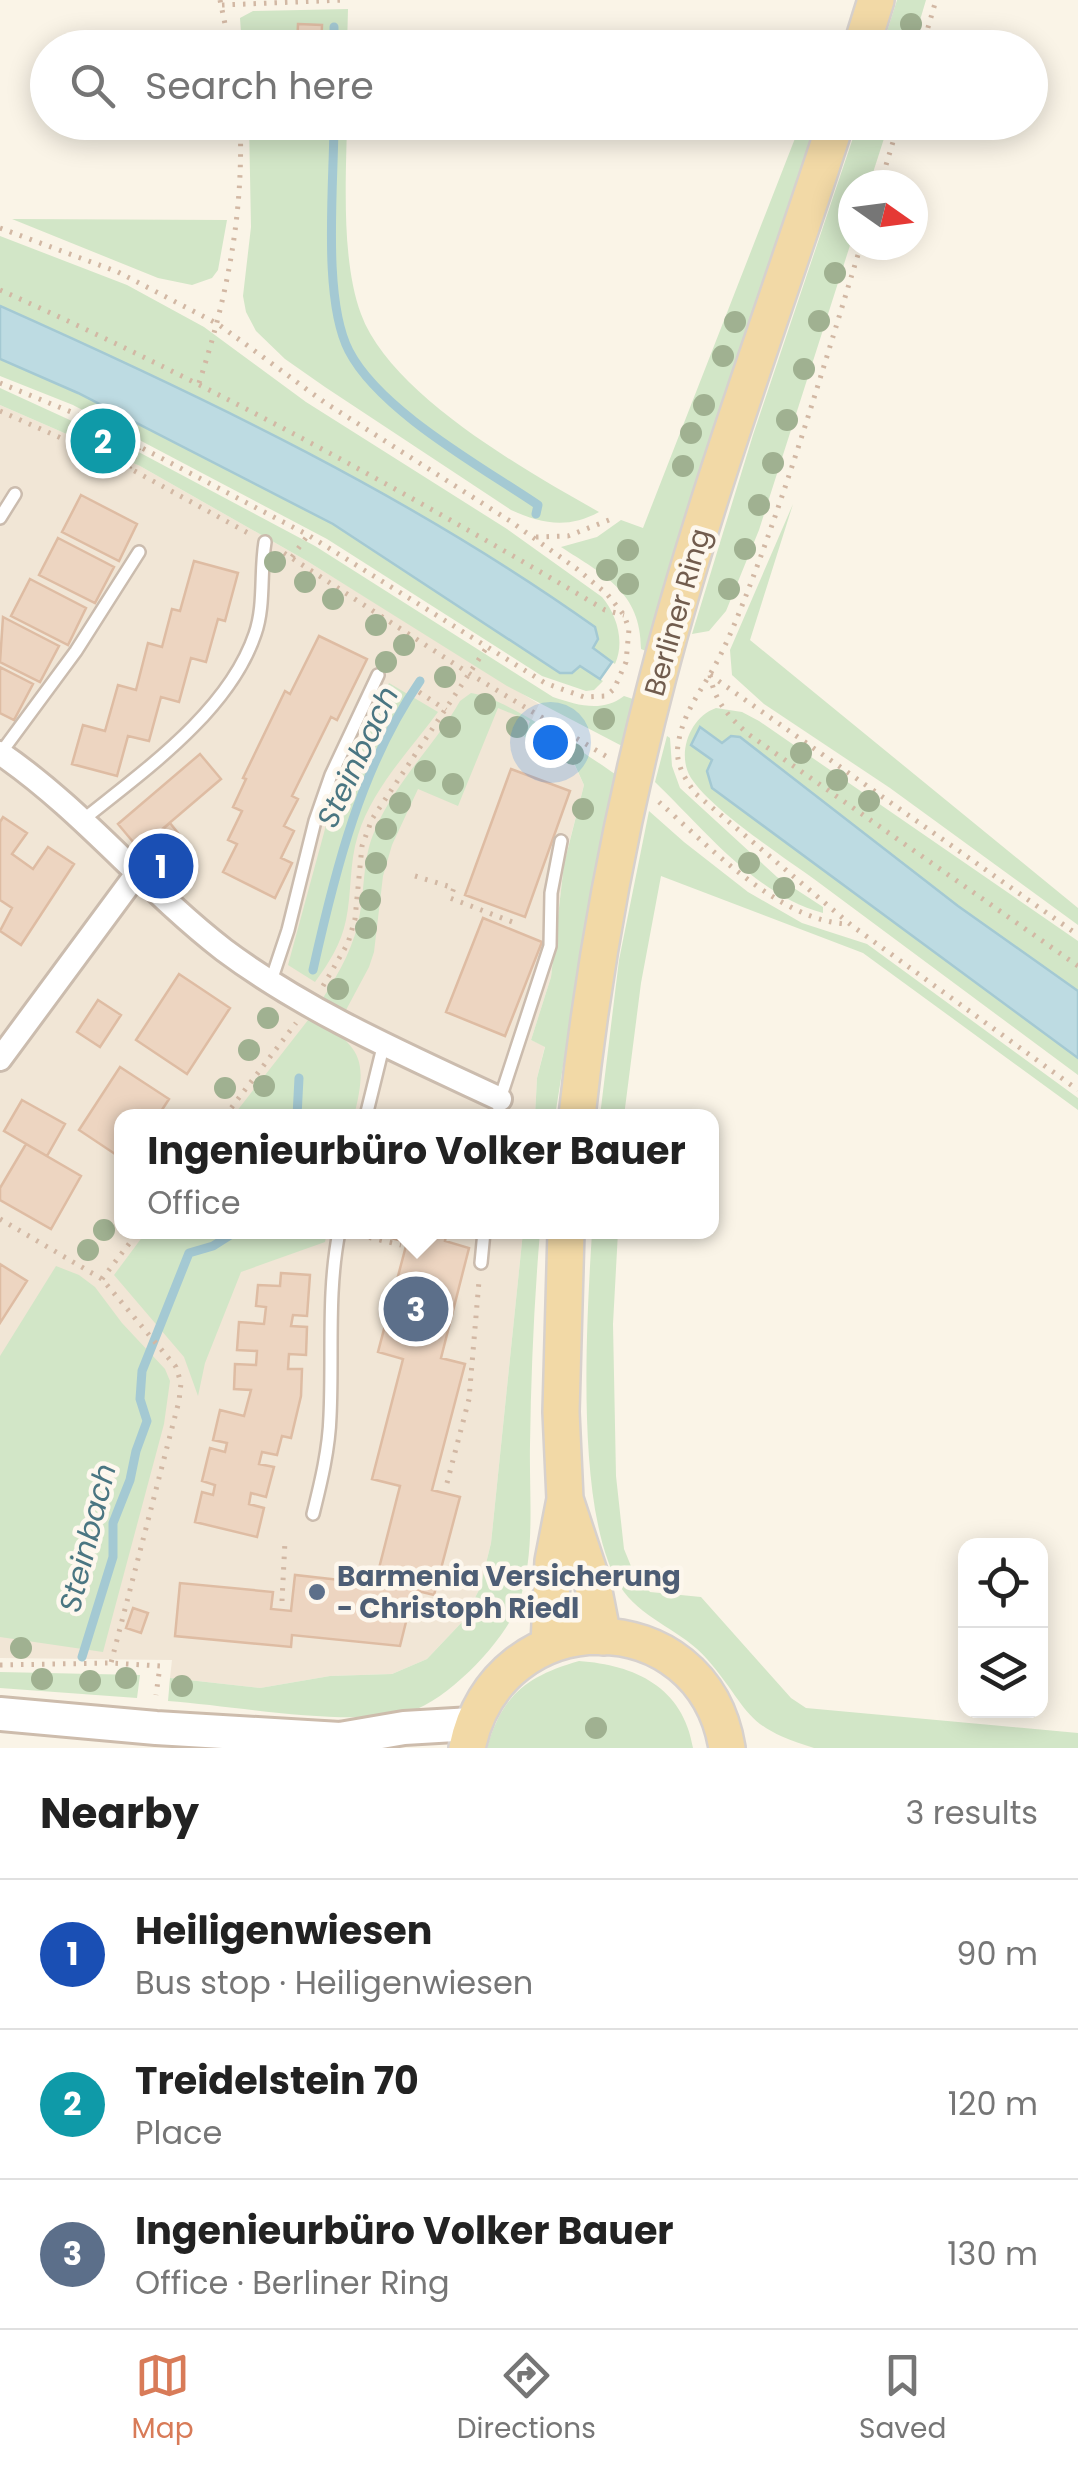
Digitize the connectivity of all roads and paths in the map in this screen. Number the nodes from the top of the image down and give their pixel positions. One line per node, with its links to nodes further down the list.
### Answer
1 (344, 0): 4 (path)
2 (876, 0): 6 (main road)
3 (936, 0): 7 (path)
4 (221, 2): 5 (path)
5 (226, 30)
6 (867, 30)
7 (927, 30)
8 (239, 140): 15 (path)
9 (830, 140): 55 (main road, Berliner Ring)
10 (894, 140): 11 (path)
11 (885, 170)
12 (0, 228): 15 (path)
13 (856, 260): 33 (path)
14 (0, 290): 17 (path)
15 (218, 324): 17 (path); 25 (path)
16 (0, 382): 19 (path)
17 (199, 383): 29 (path)
18 (0, 411): 20 (path)
19 (140, 447): 20 (path); 24 (path)
20 (129, 468): 26 (path)
21 (15, 494): 22 (lane)
22 (0, 518)
23 (610, 520): 25 (path)
24 (308, 535): 28 (path); 30 (path)
25 (533, 536): 29 (path)
26 (265, 542): 28 (path); 39 (lane)
27 (139, 552): 36 (lane)
28 (292, 557): 32 (path)
29 (624, 615): 30 (path)
30 (487, 647): 32 (path)
31 (378, 674): 47 (lane)
32 (470, 674): 35 (path); 37 (path)
33 (710, 675): 44 (path); 45 (path); 46 (path)
34 (419, 692): 35 (path)
35 (448, 710): 48 (path)
36 (0, 753): 39 (street)
37 (611, 760)
38 (656, 800): 44 (path)
39 (84, 819): 41 (street)
40 (561, 841): 52 (lane)
41 (138, 872): 47 (street); 50 (street)
42 (415, 876): 43 (path)
43 (515, 923)
44 (851, 924): 51 (path)
45 (1078, 935)
46 (1078, 966)
47 (270, 981): 48 (street)
48 (310, 1004): 49 (street); 53 (path)
49 (384, 1044): 52 (street); 54 (lane)
50 (0, 1059)
51 (1078, 1090)
52 (499, 1108)
53 (230, 1109)
54 (368, 1109)
55 (578, 1109)
56 (0, 1218): 64 (path)
57 (133, 1239): 64 (path)
58 (341, 1239): 67 (lane)
59 (373, 1239): 62 (path)
60 (483, 1239): 63 (lane)
61 (566, 1239): 66 (main road)
62 (400, 1245)
63 (481, 1264): 65 (path)
64 (102, 1279): 72 (path)
65 (446, 1483)
66 (564, 1499): 70 (main road); 71 (main road)
67 (313, 1514)
68 (285, 1541): 69 (path)
69 (282, 1601)
70 (603, 1636): 71 (main road); 78 (main road)
71 (550, 1644): 76 (main road)
72 (110, 1662): 73 (path); 74 (path)
73 (0, 1665)
74 (156, 1695)
75 (0, 1714): 77 (main road)
76 (470, 1736): 77 (main road)
77 (346, 1744)
78 (734, 1744)

